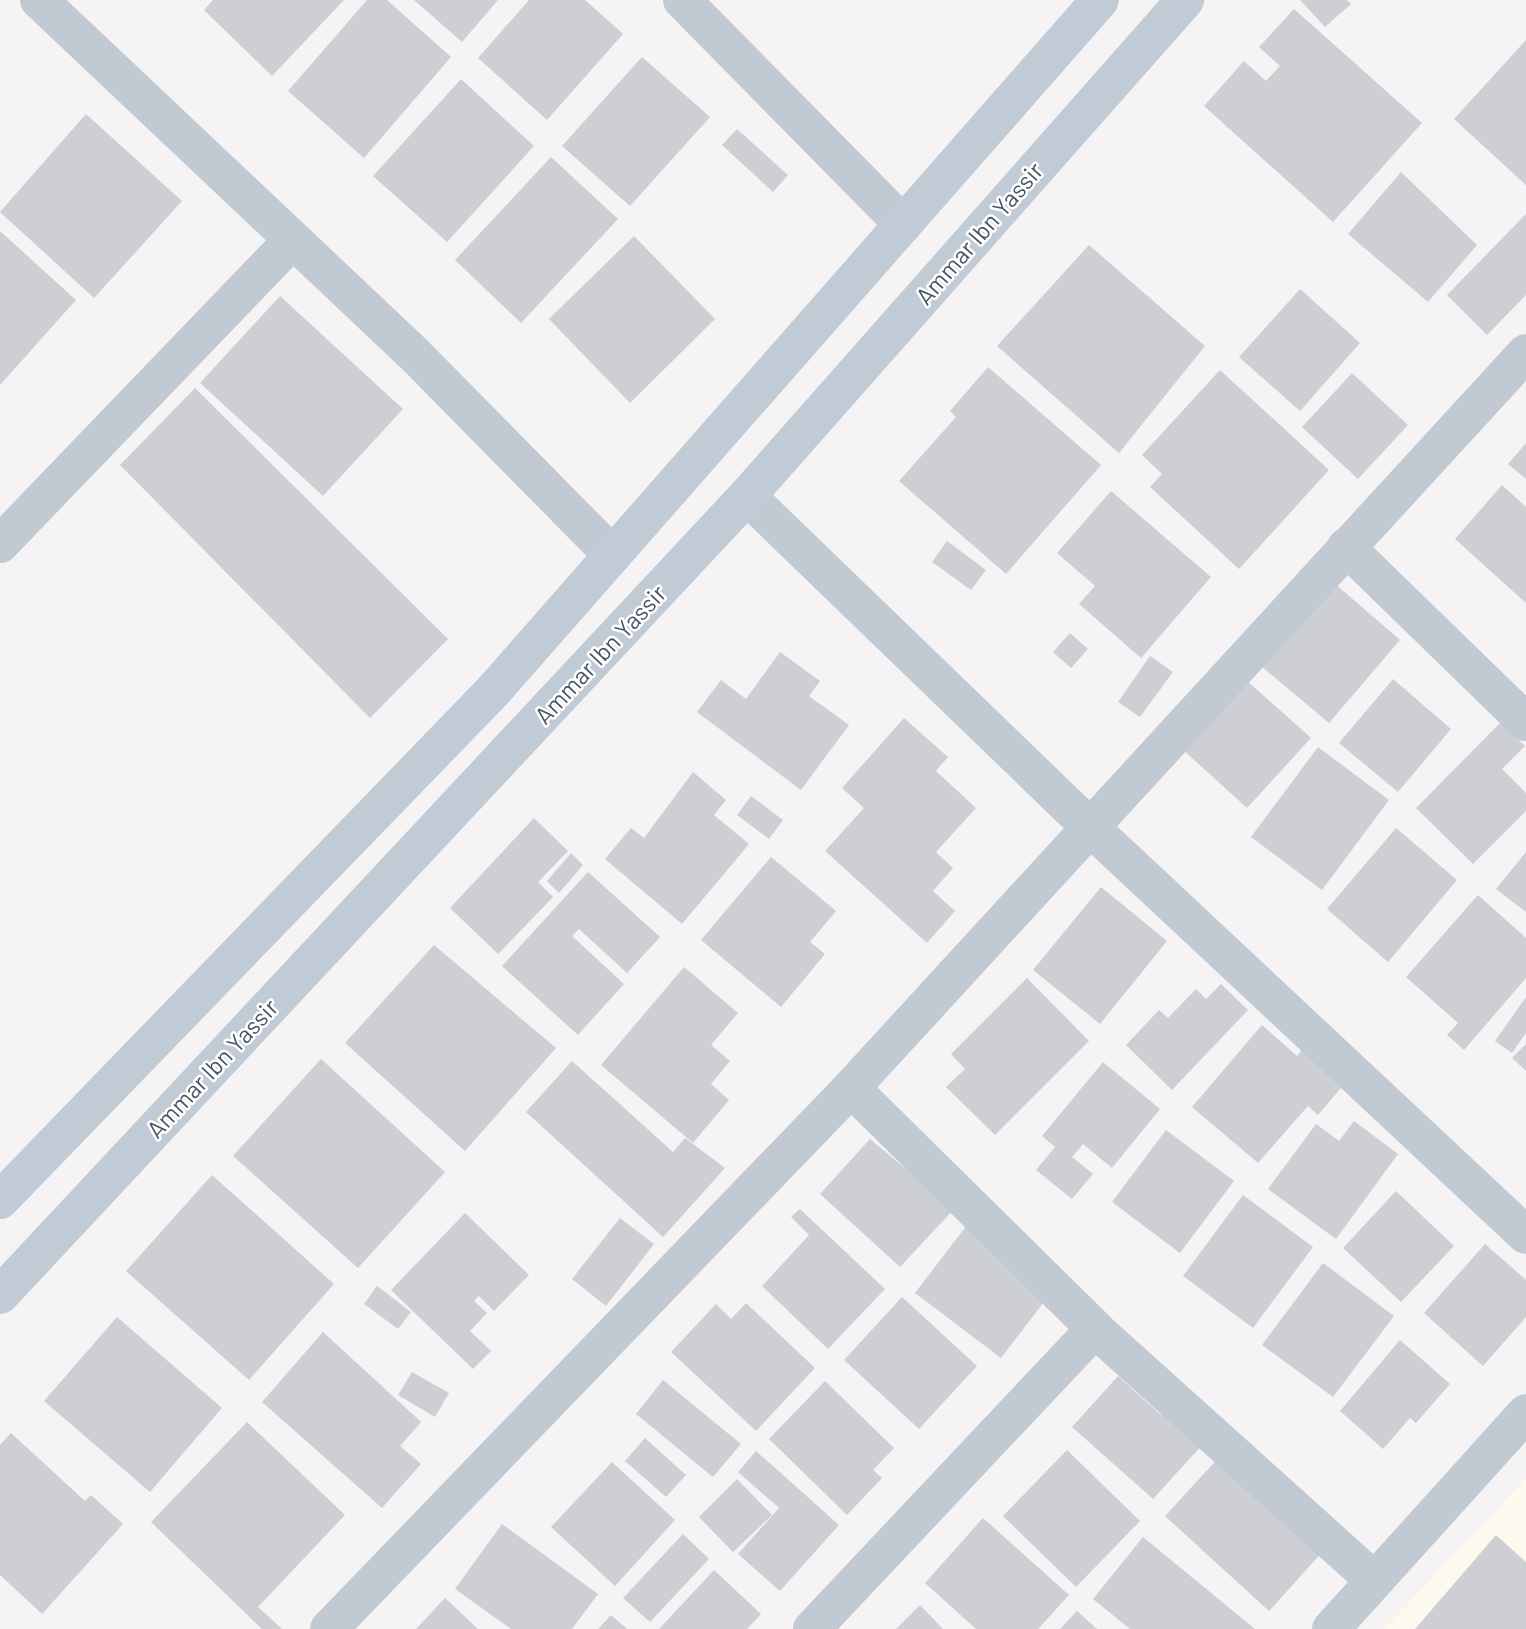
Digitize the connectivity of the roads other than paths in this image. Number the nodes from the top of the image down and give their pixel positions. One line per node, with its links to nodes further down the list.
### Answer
1 (38, 0): 6 (street)
2 (682, 0): 5 (street)
3 (1100, 0): 5 (street)
4 (1185, 0): 8 (street, Ammar Ibn Yassir)
5 (903, 224): 11 (street)
6 (293, 240): 9 (street); 11 (street)
7 (1526, 353): 10 (street)
8 (747, 496): 13 (street); 17 (street, Ammar Ibn Yassir)
9 (1, 541)
10 (1346, 547): 12 (street); 13 (street)
11 (612, 555): 15 (street)
12 (1526, 722)
13 (1092, 829): 14 (street); 16 (street)
14 (851, 1088): 18 (street); 21 (street)
15 (0, 1200)
16 (1526, 1235)
17 (0, 1295)
18 (1095, 1329): 20 (street); 22 (street)
19 (1526, 1413): 20 (street)
20 (1373, 1579): 23 (street)
21 (329, 1629)
22 (812, 1629)
23 (1331, 1629)

